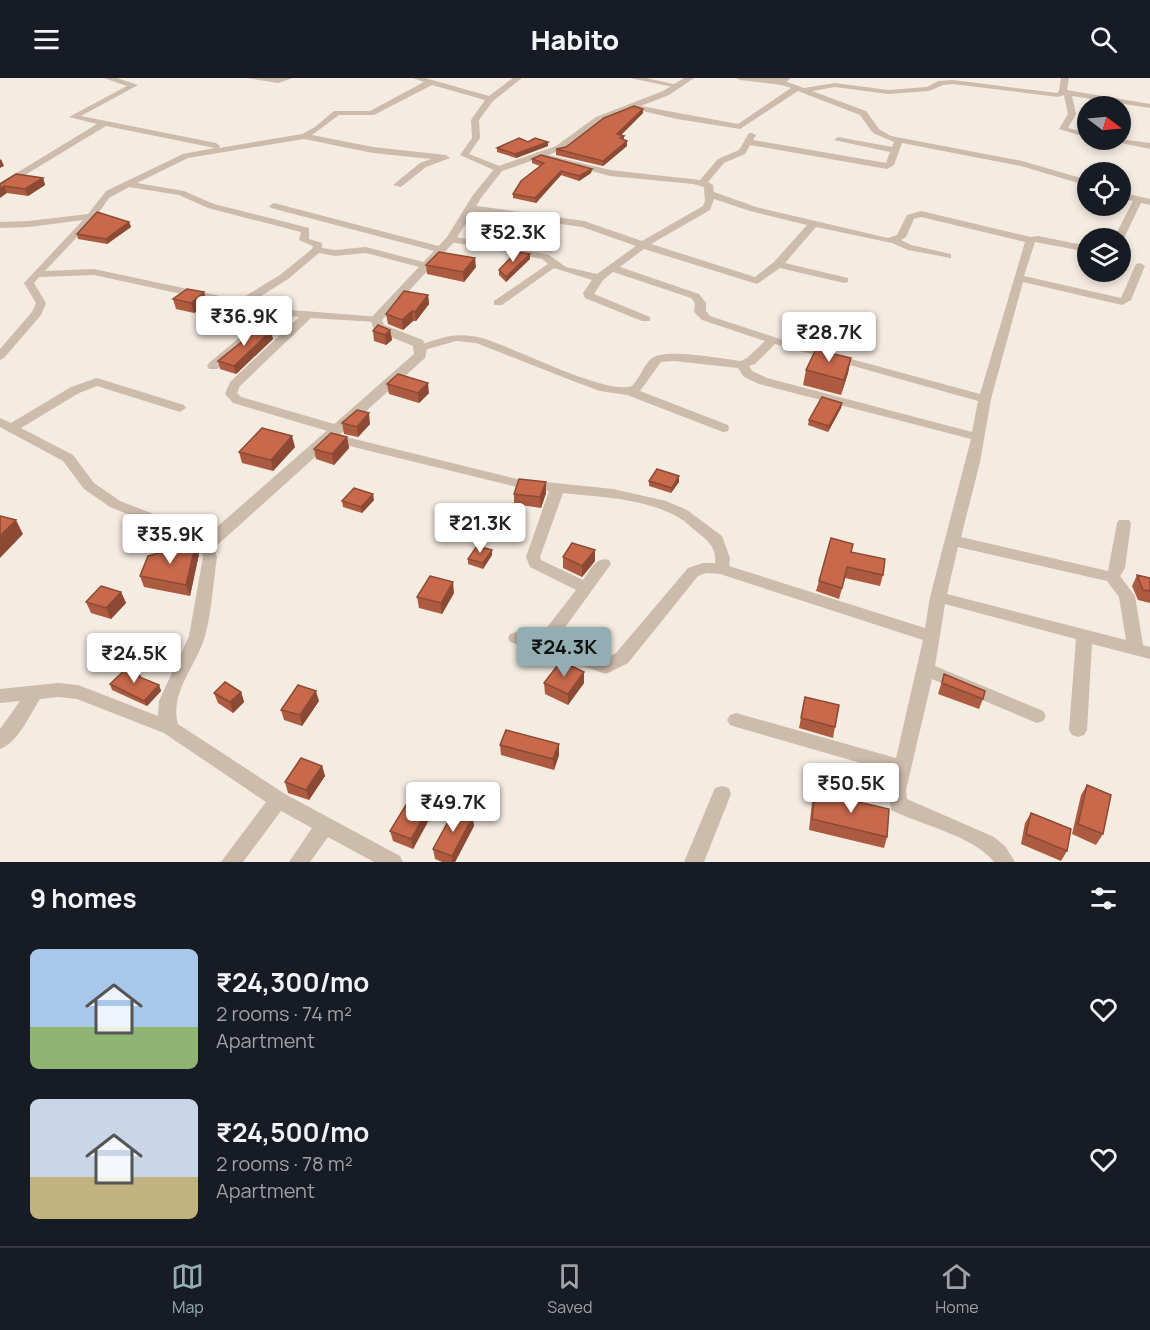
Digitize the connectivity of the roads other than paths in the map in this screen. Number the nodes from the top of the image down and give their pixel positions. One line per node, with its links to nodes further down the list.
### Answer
1 (108, 78): 18 (street)
2 (251, 78): 3 (street)
3 (289, 78)
4 (417, 78): 11 (street)
5 (518, 78): 15 (street)
6 (634, 78): 12 (street)
7 (690, 78): 12 (street)
8 (740, 78): 10 (street)
9 (1065, 78): 14 (street)
10 (785, 80): 13 (street)
11 (431, 82): 15 (street); 21 (street)
12 (678, 86): 16 (street)
13 (799, 89): 14 (street); 19 (street); 23 (street)
14 (1066, 93): 17 (street); 20 (street)
15 (490, 99): 30 (street)
16 (633, 106): 19 (street); 29 (street)
17 (1150, 106)
18 (105, 123): 27 (street); 37 (street)
19 (740, 127): 24 (street)
20 (1077, 133)
21 (304, 136): 27 (street); 31 (street)
22 (838, 140): 28 (street)
23 (899, 140): 28 (street); 33 (street)
24 (748, 141): 28 (street); 34 (street)
25 (1131, 143): 26 (street)
26 (1150, 146)
27 (233, 148): 35 (street)
28 (895, 150)
29 (539, 154): 32 (street); 34 (street)
30 (464, 155): 31 (street); 32 (street)
31 (446, 158): 36 (street)
32 (499, 169): 43 (street)
33 (1077, 180)
34 (703, 182): 38 (street)
35 (128, 184): 44 (street); 53 (street)
36 (398, 185)
37 (0, 187)
38 (709, 194): 45 (street); 51 (street)
39 (1131, 198): 40 (street)
40 (1138, 200): 41 (street); 47 (street)
41 (1150, 202)
42 (274, 206): 54 (street)
43 (470, 208): 48 (street); 51 (street)
44 (92, 216): 46 (street); 61 (street)
45 (813, 224): 50 (street); 57 (street)
46 (0, 225)
47 (1124, 228)
48 (451, 239): 54 (street); 56 (street)
49 (1031, 240): 50 (street); 52 (street); 63 (street)
50 (896, 241): 55 (street)
51 (643, 245): 57 (street); 60 (street)
52 (1077, 246)
53 (317, 250): 58 (street); 66 (street)
54 (442, 250): 58 (street)
55 (947, 256)
56 (554, 264): 62 (street); 65 (street)
57 (778, 264): 64 (street)
58 (427, 266): 69 (street)
59 (1140, 266): 63 (street)
60 (614, 269): 62 (street); 71 (street)
61 (36, 274): 66 (street); 73 (street)
62 (599, 278): 70 (street)
63 (1018, 278): 77 (street)
64 (844, 280)
65 (498, 303)
66 (239, 305): 67 (street)
67 (278, 312): 68 (street); 75 (street)
68 (307, 315): 69 (street); 81 (street)
69 (376, 319): 72 (street)
70 (646, 319)
71 (773, 340): 74 (street); 77 (street)
72 (421, 348): 76 (street); 81 (street)
73 (0, 356)
74 (742, 365): 76 (street); 82 (street)
75 (213, 366)
76 (631, 392): 80 (street)
77 (985, 399): 82 (street)
78 (180, 408): 79 (street)
79 (6, 425): 86 (street)
80 (723, 428)
81 (332, 433): 83 (street); 86 (street)
82 (978, 437): 85 (street)
83 (558, 486): 88 (street); 90 (street)
84 (1124, 523): 89 (street)
85 (952, 540): 89 (street); 91 (street)
86 (207, 545): 102 (street)
87 (604, 564): 90 (street)
88 (721, 568): 92 (street); 95 (street)
89 (1112, 577): 96 (street)
90 (586, 588): 95 (street)
91 (938, 597): 92 (street); 93 (street)
92 (931, 636): 97 (street)
93 (1084, 636): 96 (street); 103 (street)
94 (516, 638): 95 (street)
95 (541, 647)
96 (1143, 651)
97 (926, 669): 100 (street); 105 (street)
98 (35, 693): 99 (street); 102 (street); 104 (street)
99 (0, 696)
100 (1037, 716)
101 (736, 720): 105 (street)
102 (170, 728): 107 (street)
103 (1078, 729)
104 (0, 742)
105 (901, 767): 113 (street)
106 (722, 794): 112 (street)
107 (278, 800): 108 (street); 109 (street)
108 (324, 827): 110 (street); 111 (street)
109 (231, 862)
110 (299, 862)
111 (393, 862)
112 (693, 862)
113 (1005, 862)

